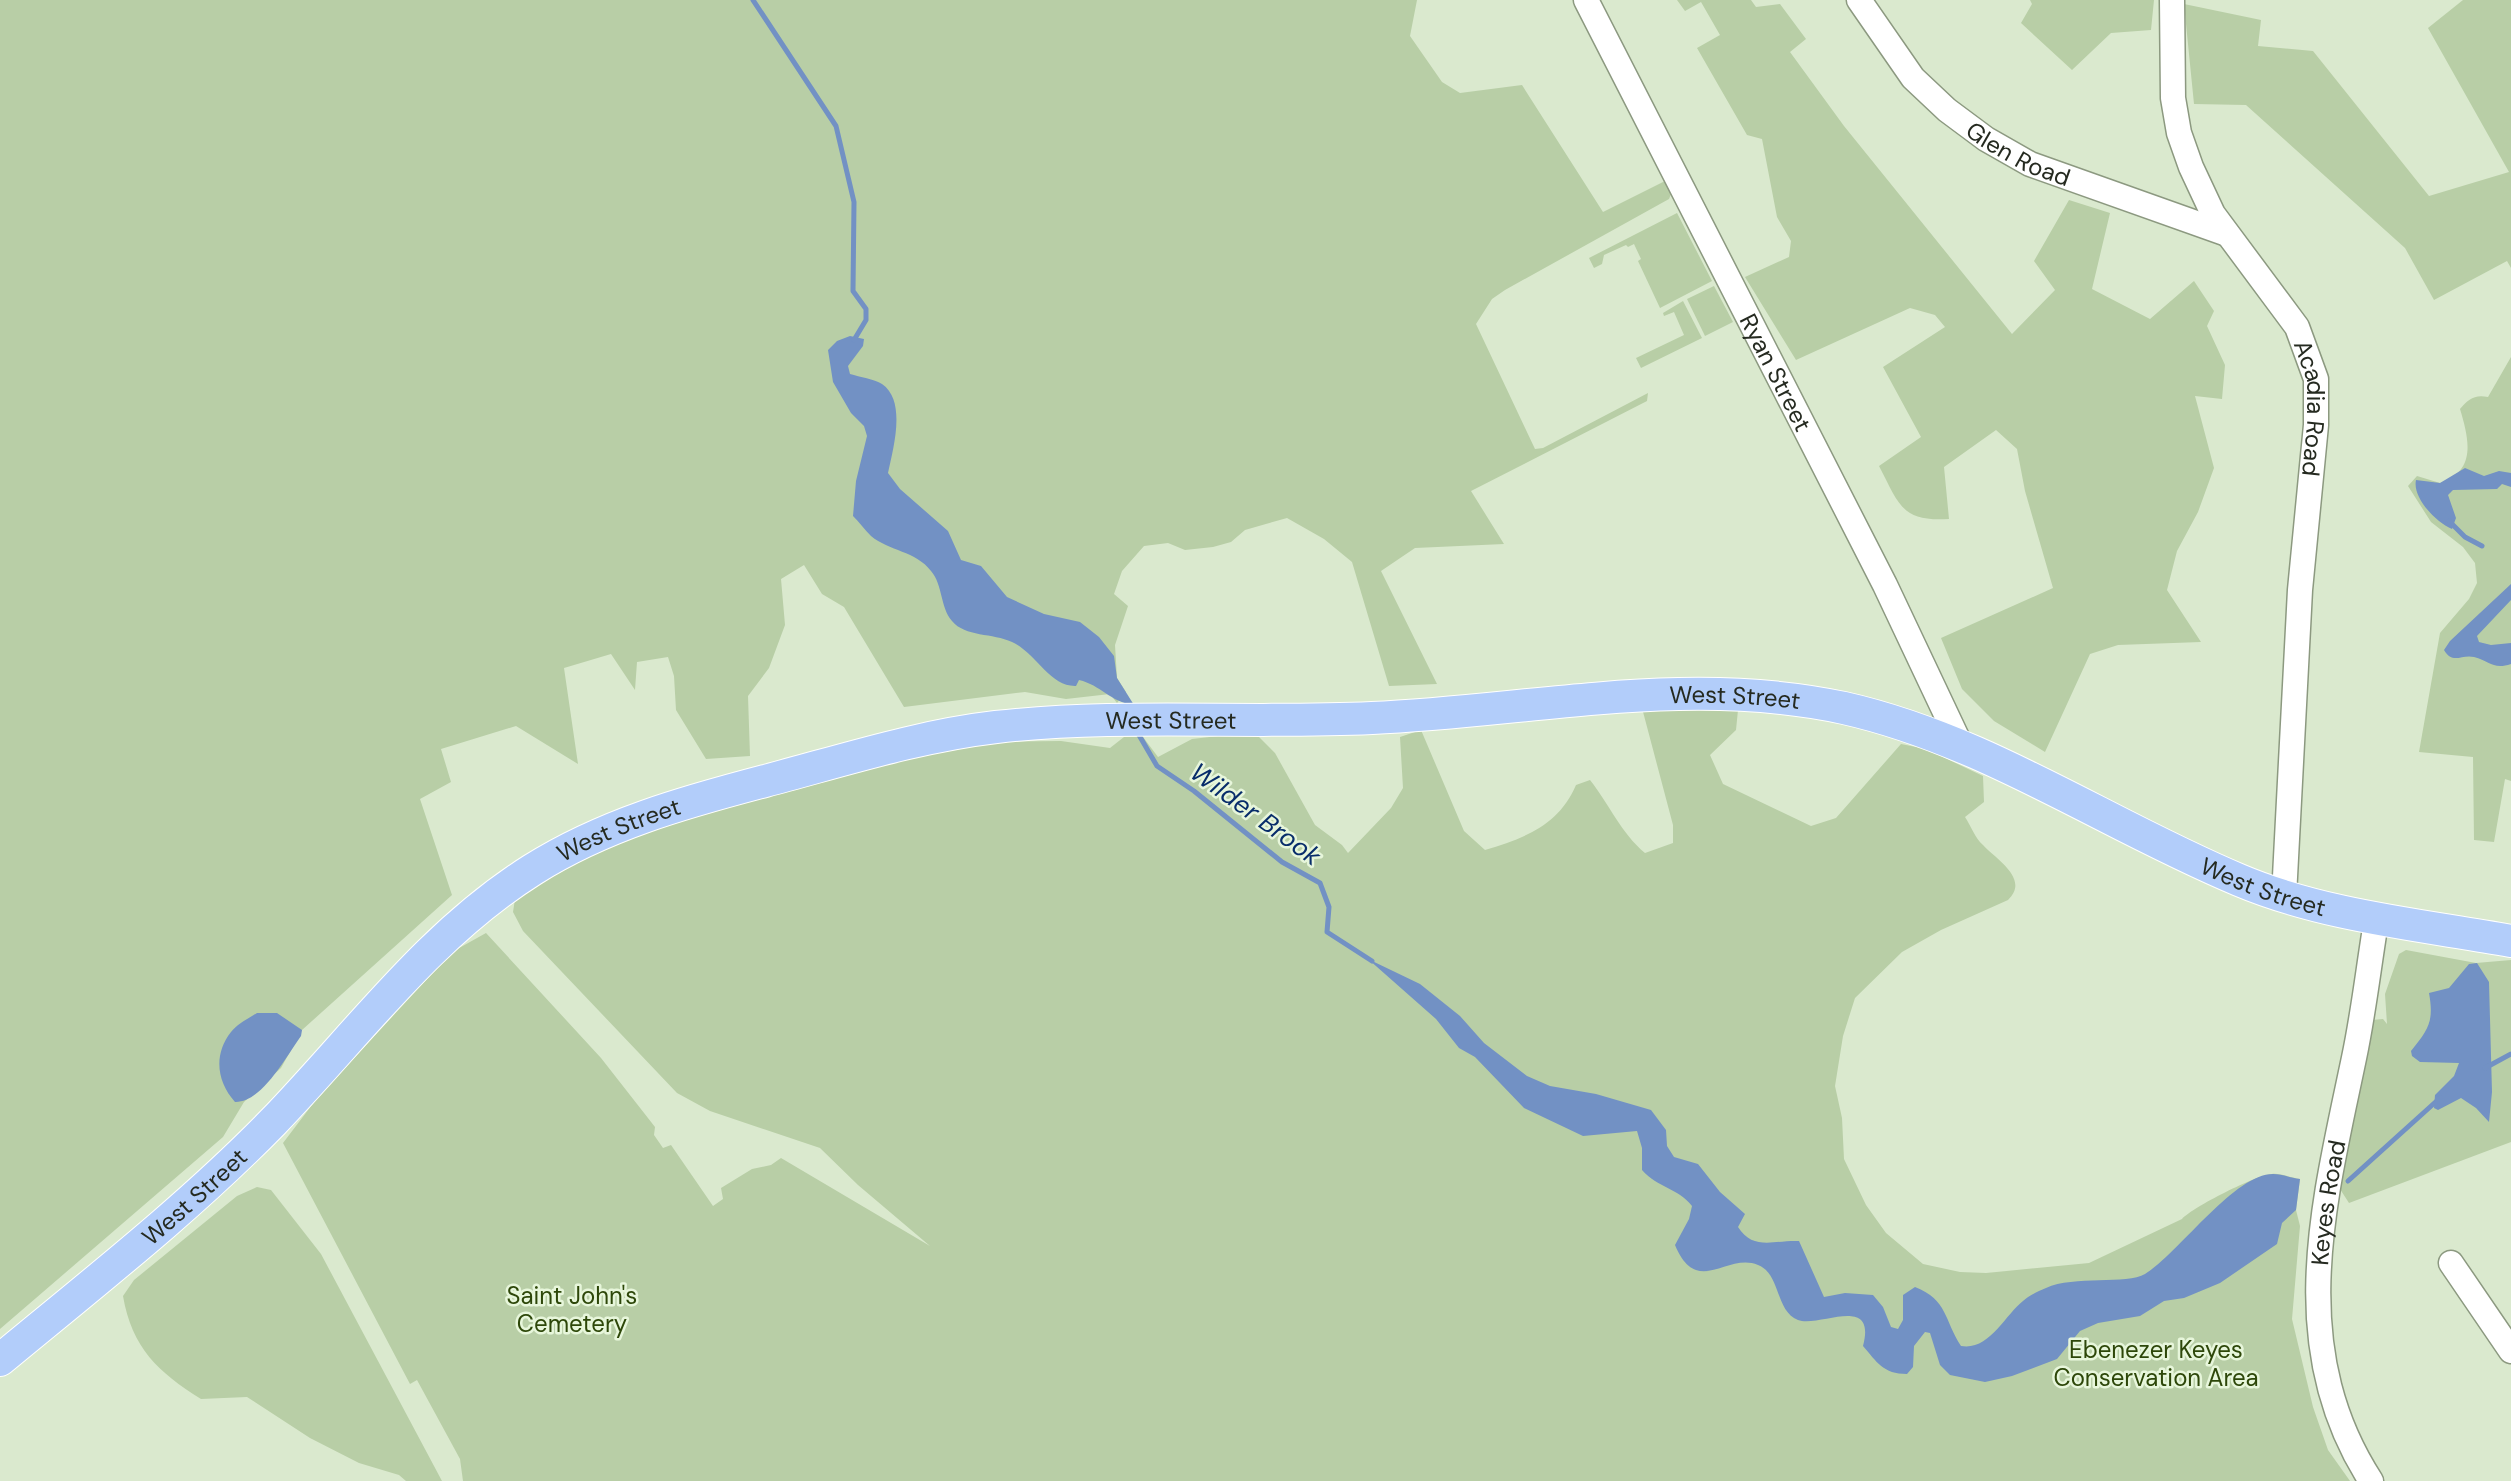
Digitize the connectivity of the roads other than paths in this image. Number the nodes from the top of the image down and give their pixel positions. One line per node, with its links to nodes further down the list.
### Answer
1 (1586, 0): 5 (street, Ryan Street)
2 (1859, 0): 4 (street, Glen Road)
3 (2172, 0): 4 (street, Acadia Road)
4 (2227, 234): 6 (street, Acadia Road)
5 (1962, 748): 6 (main road, West Street); 11 (main road, West Street)
6 (2284, 896): 7 (main road, West Street)
7 (2377, 916): 8 (main road, West Street); 12 (street, Keyes Road)
8 (2511, 941)
9 (2451, 1263): 10 (street)
10 (2511, 1351)
11 (0, 1360)
12 (2371, 1481)

